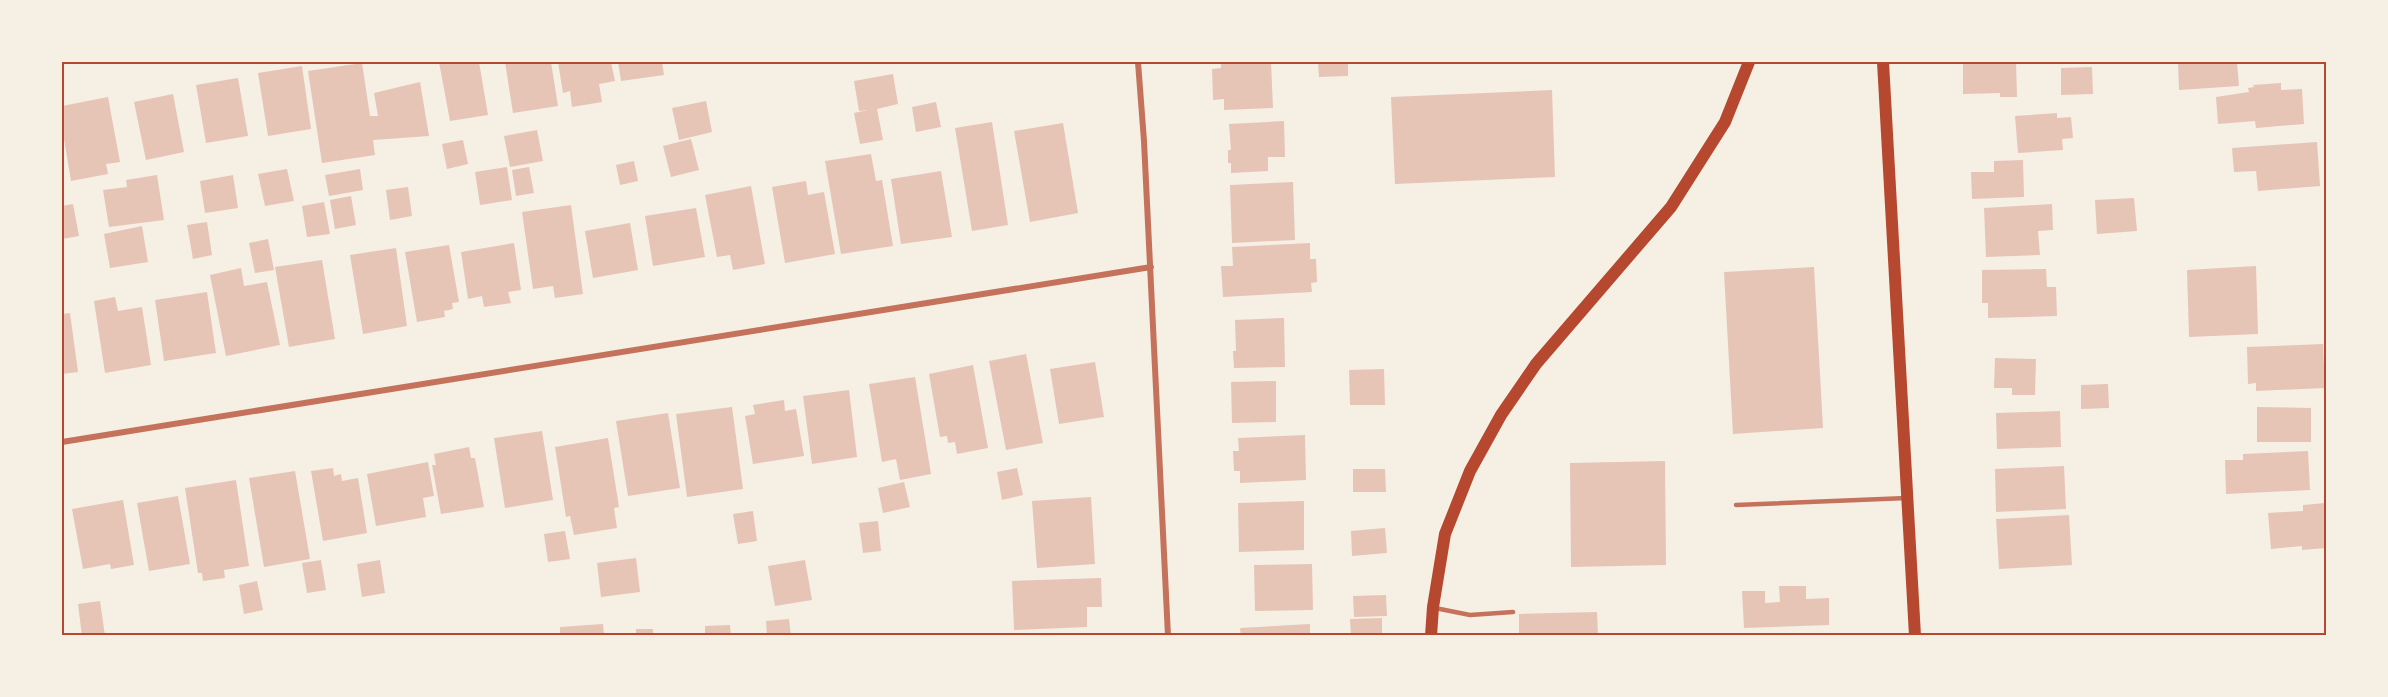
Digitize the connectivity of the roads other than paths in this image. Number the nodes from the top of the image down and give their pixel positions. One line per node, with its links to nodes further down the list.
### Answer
1 (1138, 62): 4 (street)
2 (1749, 62): 8 (main road)
3 (1883, 62): 6 (main road)
4 (1150, 267): 5 (street); 10 (street)
5 (62, 442)
6 (1907, 498): 7 (lane); 12 (main road)
7 (1736, 505)
8 (1433, 607): 9 (lane); 11 (main road)
9 (1513, 612)
10 (1168, 636)
11 (1431, 636)
12 (1915, 636)

